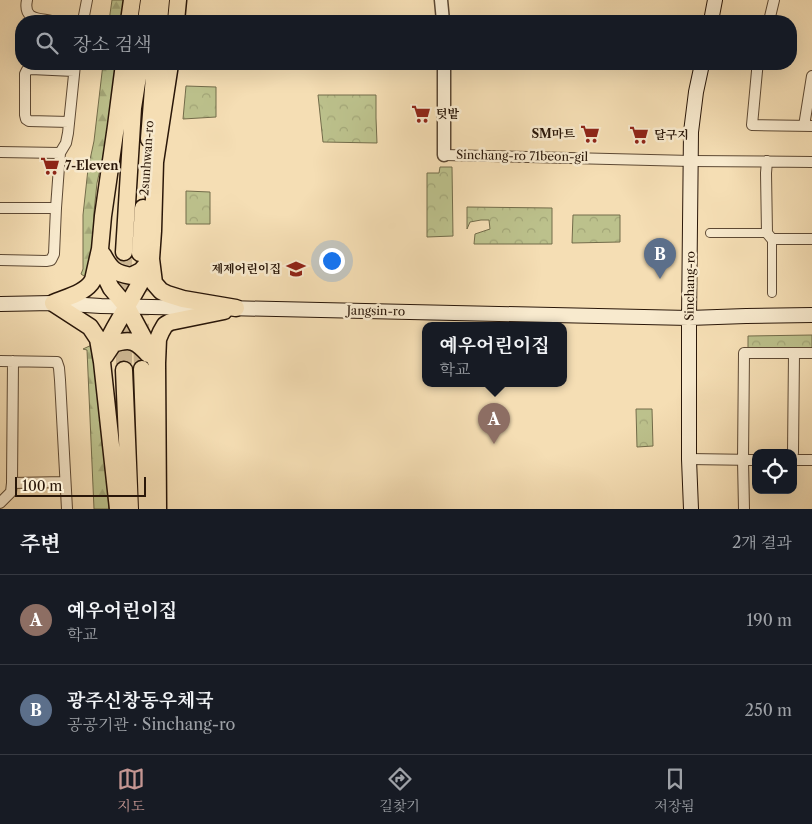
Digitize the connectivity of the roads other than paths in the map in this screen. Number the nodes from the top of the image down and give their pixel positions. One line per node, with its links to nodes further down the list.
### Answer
1 (27, 0): 10 (street)
2 (87, 0): 11 (street)
3 (132, 0): 12 (highway)
4 (149, 0): 13 (highway)
5 (161, 0): 14 (highway)
6 (178, 0): 15 (highway)
7 (441, 0): 16 (street)
8 (715, 0): 17 (main road)
9 (774, 0): 18 (street)
10 (30, 15)
11 (84, 15)
12 (130, 15)
13 (147, 15)
14 (160, 15)
15 (177, 15)
16 (442, 15)
17 (712, 15)
18 (770, 15)
19 (27, 70): 29 (street)
20 (75, 70): 29 (street)
21 (123, 70): 42 (highway)
22 (139, 70): 43 (highway, 2sunhwan-ro)
23 (154, 70): 43 (highway, 2sunhwan-ro)
24 (169, 70): 43 (highway)
25 (444, 70): 33 (street, Sinchang-ro 71beon-gil)
26 (701, 70): 34 (main road, Sinchang-ro)
27 (756, 70): 30 (street)
28 (812, 76): 30 (street)
29 (69, 122): 32 (street)
30 (808, 126)
31 (0, 152): 32 (street)
32 (60, 153): 38 (street)
33 (444, 154): 34 (street, Sinchang-ro 71beon-gil)
34 (691, 161): 35 (street, Sinchang-ro 71beon-gil); 51 (main road, Sinchang-ro)
35 (767, 162): 36 (street, Sinchang-ro 71beon-gil); 40 (street)
36 (812, 162)
37 (0, 208): 38 (street)
38 (56, 208): 44 (street)
39 (710, 233): 40 (street)
40 (769, 236): 41 (street); 45 (street)
41 (812, 239)
42 (100, 249): 43 (highway); 46 (highway); 48 (highway)
43 (138, 255): 48 (highway); 49 (highway)
44 (0, 260)
45 (772, 294)
46 (53, 303): 47 (main road, Jangsin-ro); 48 (main road, Jangsin-ro); 56 (highway)
47 (0, 304)
48 (127, 307): 49 (main road, Jangsin-ro); 56 (highway); 57 (highway)
49 (236, 308): 51 (main road, Jangsin-ro); 57 (highway)
50 (812, 315): 51 (main road, Jangsin-ro)
51 (689, 318): 60 (main road, Sinchang-ro)
52 (812, 353): 53 (street)
53 (794, 354): 59 (street); 61 (street)
54 (0, 361): 55 (street)
55 (13, 362): 65 (street); 66 (street)
56 (102, 362): 57 (highway); 69 (highway)
57 (149, 366): 71 (highway); 72 (highway)
58 (124, 370): 70 (highway)
59 (793, 449)
60 (689, 459): 61 (street); 73 (main road, Sinchang-ro)
61 (743, 460): 62 (street); 74 (street)
62 (752, 460)
63 (797, 460): 64 (street)
64 (812, 460)
65 (12, 482): 66 (street); 67 (street)
66 (65, 482): 68 (street)
67 (0, 503)
68 (66, 509)
69 (118, 509)
70 (130, 509)
71 (147, 509)
72 (158, 509)
73 (690, 509)
74 (744, 509)

